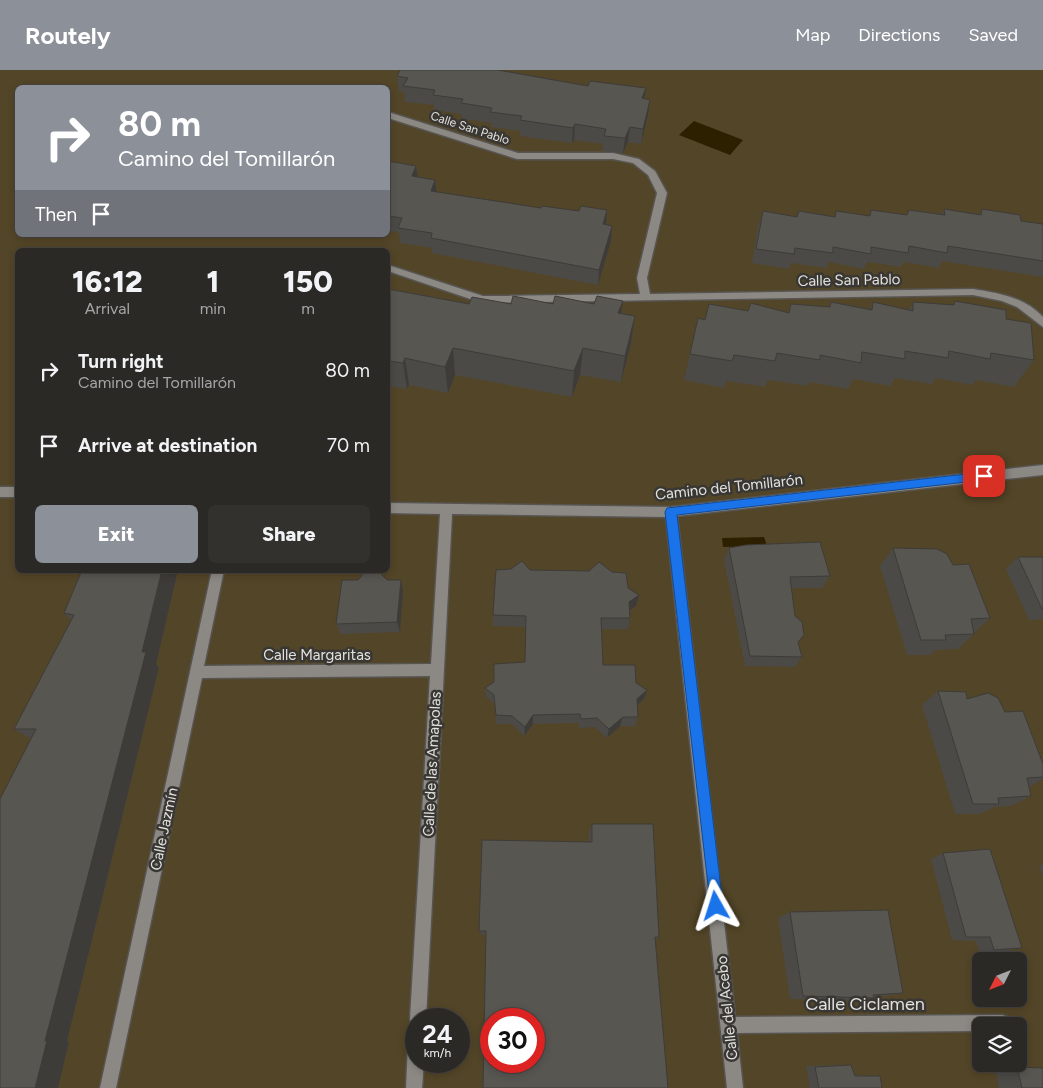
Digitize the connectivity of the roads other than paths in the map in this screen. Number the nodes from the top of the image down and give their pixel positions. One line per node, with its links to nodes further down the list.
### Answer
1 (390, 116): 3 (street, Calle San Pablo)
2 (390, 269): 3 (street, Calle San Pablo)
3 (646, 298): 4 (street, Calle San Pablo)
4 (1043, 323)
5 (1043, 470): 10 (street, Camino del Tomillarón)
6 (0, 492): 7 (street)
7 (15, 492)
8 (390, 508): 9 (street, Camino del Tomillarón)
9 (446, 510): 10 (street, Camino del Tomillarón); 12 (street, Calle de las Amapolas)
10 (671, 512): 16 (street, Calle del Acebo)
11 (217, 573): 13 (street, Calle Jazmín)
12 (437, 670): 13 (street, Calle Margaritas); 14 (street, Calle de las Amapolas)
13 (198, 672): 18 (street, Calle Jazmín)
14 (419, 1008)
15 (972, 1023): 16 (street, Calle Ciclamen)
16 (729, 1025): 20 (street, Calle del Acebo)
17 (415, 1073): 19 (street)
18 (108, 1088)
19 (414, 1088)
20 (735, 1088)

